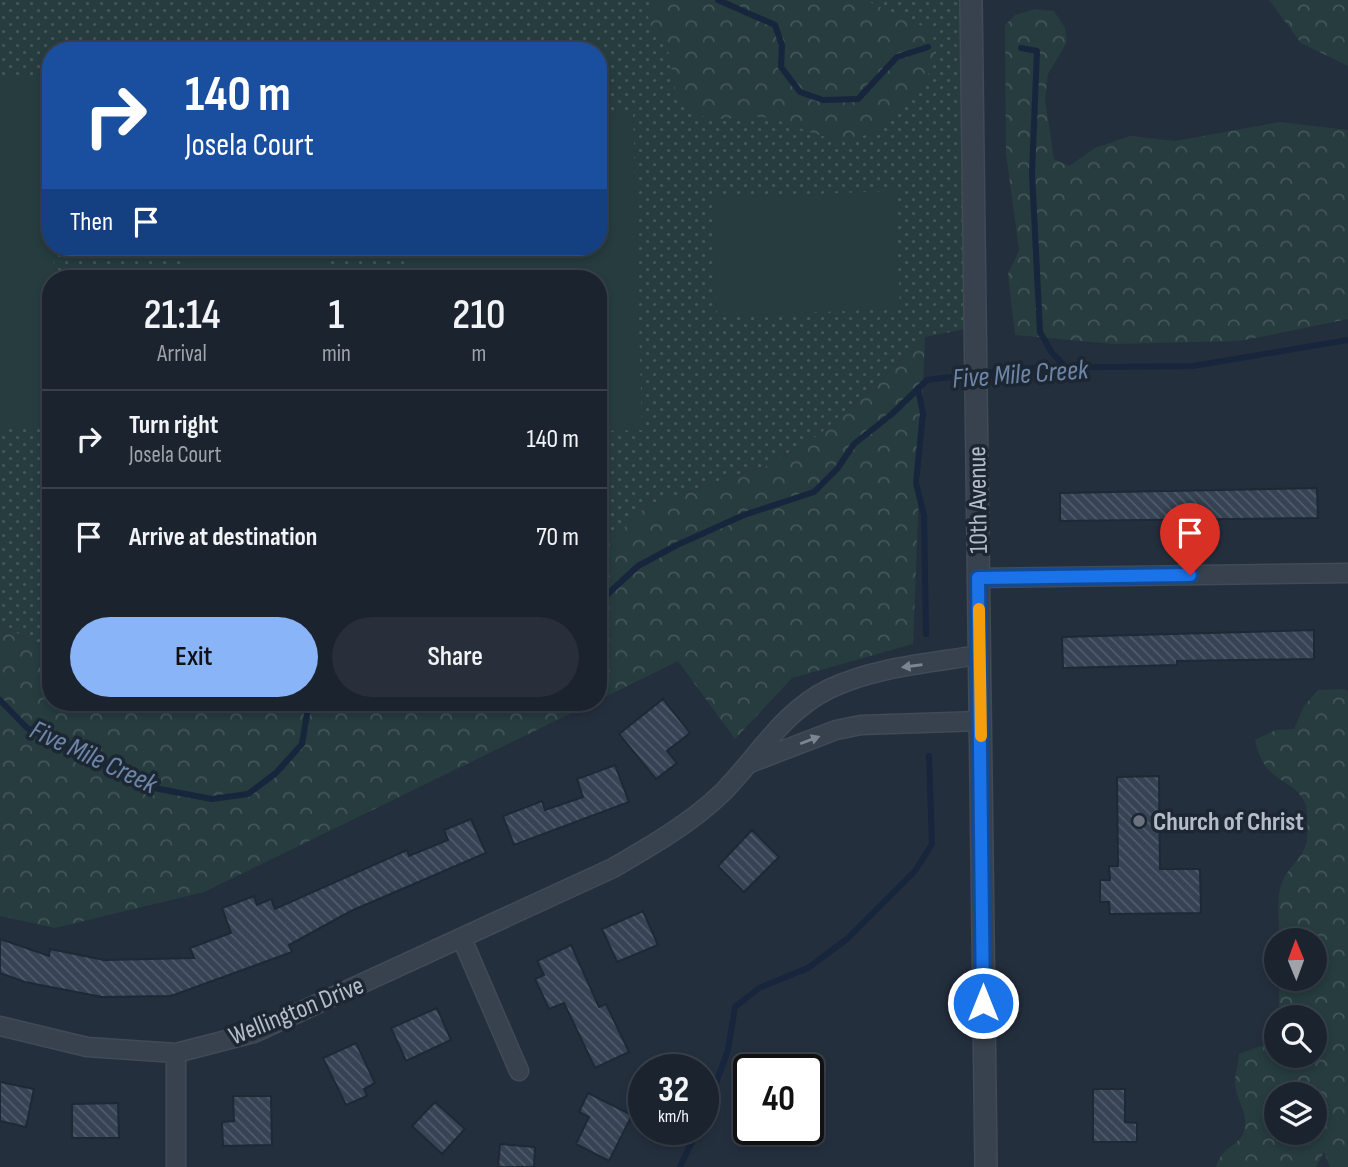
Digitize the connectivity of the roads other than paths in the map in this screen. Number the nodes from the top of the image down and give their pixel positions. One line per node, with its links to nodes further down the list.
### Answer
1 (971, 0): 3 (street, 10th Avenue)
2 (1348, 573): 3 (street)
3 (978, 578): 4 (street, 10th Avenue)
4 (979, 656): 5 (street, 10th Avenue); 6 (street, Wellington Drive, one-way to 6)
5 (981, 721): 6 (street, Wellington Drive, one-way to 5); 12 (street, 10th Avenue)
6 (746, 765): 7 (street, Wellington Drive)
7 (462, 939): 9 (street, Wellington Drive); 10 (street)
8 (0, 1026): 9 (street, Wellington Drive)
9 (176, 1053): 11 (street)
10 (519, 1071)
11 (176, 1167)
12 (986, 1167)

